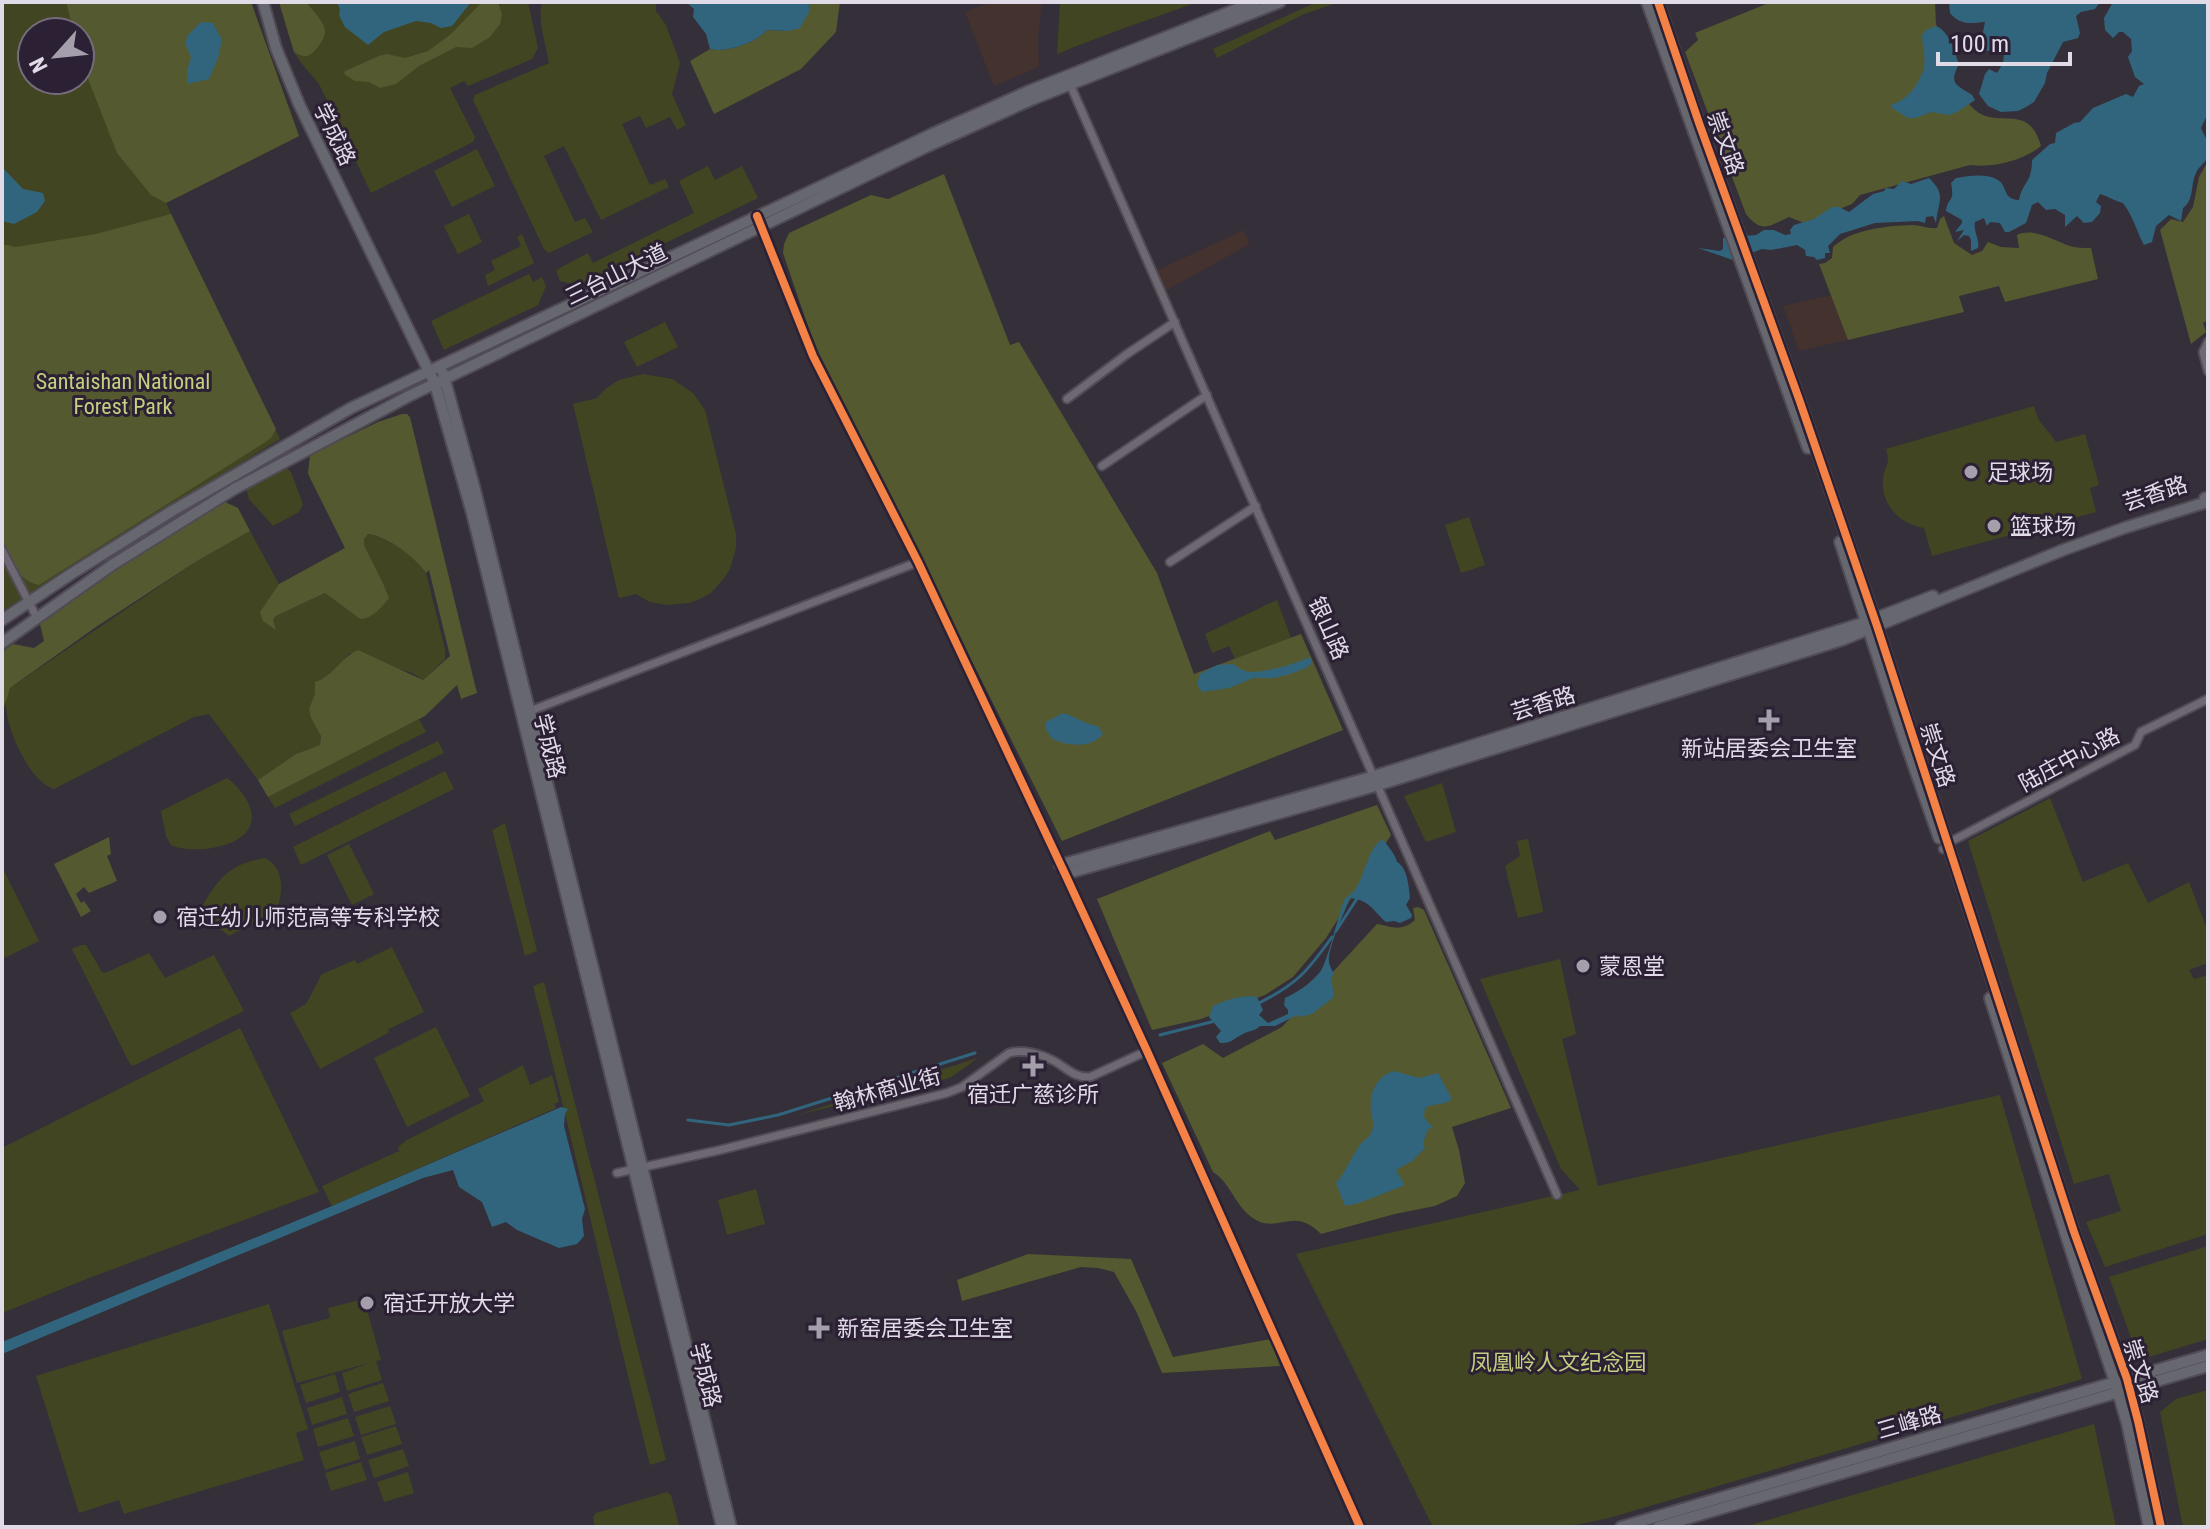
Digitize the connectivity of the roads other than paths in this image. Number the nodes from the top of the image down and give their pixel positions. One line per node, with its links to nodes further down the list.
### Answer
1 (263, 2): 11 (main road, 学成路)
2 (1255, 2): 6 (main road, 三台山大道)
3 (1280, 2): 6 (main road, 三台山大道)
4 (1647, 2): 25 (main road, 崇文路)
5 (1658, 2): 25 (main road, 崇文路)
6 (1069, 80): 7 (main road, 三台山大道); 8 (street, 银山路)
7 (759, 221): 10 (main road, 三台山大道); 13 (main road, 三台山大道); 20 (street)
8 (1175, 322): 15 (street, 银山路); 16 (street)
9 (2208, 342): 12 (street)
10 (440, 365): 11 (main road, 三台山大道); 13 (main road, 学成路)
11 (428, 370): 14 (main road, 学成路); 22 (main road, 三台山大道)
12 (2208, 371)
13 (446, 379): 14 (main road, 三台山大道); 28 (main road, 学成路)
14 (435, 384): 23 (main road, 三台山大道); 33 (main road, 学成路)
15 (1207, 395): 17 (street); 18 (street, 银山路)
16 (1067, 399)
17 (1102, 466)
18 (1256, 506): 21 (street); 29 (street, 银山路)
19 (2, 550): 22 (street)
20 (918, 562): 28 (street); 31 (street)
21 (1170, 562)
22 (28, 602): 23 (street); 24 (main road, 三台山大道)
23 (37, 618): 26 (main road, 三台山大道)
24 (2, 620)
25 (1871, 624): 25 (main road, 芸香路); 29 (main road, 芸香路); 30 (main road, 崇文路)
26 (2, 643)
27 (2208, 699): 30 (street, 陆庄中心路)
28 (530, 711): 33 (main road, 学成路)
29 (1377, 780): 31 (main road, 芸香路); 35 (street, 银山路)
30 (1946, 846): 38 (main road, 崇文路)
31 (1062, 869): 32 (street)
32 (1147, 1051): 33 (street, 翰林商业街); 41 (street)
33 (638, 1168): 34 (street, 翰林商业街); 39 (main road, 学成路); 40 (main road, 学成路)
34 (617, 1173)
35 (1557, 1195)
36 (2208, 1355): 38 (main road, 三峰路)
37 (2208, 1366): 38 (main road, 三峰路)
38 (2122, 1386): 42 (main road, 三峰路); 43 (main road, 三峰路); 44 (main road, 崇文路); 45 (main road, 崇文路)
39 (722, 1527)
40 (731, 1527)
41 (1360, 1527)
42 (1621, 1527)
43 (1658, 1527)
44 (2149, 1527)
45 (2161, 1527)

